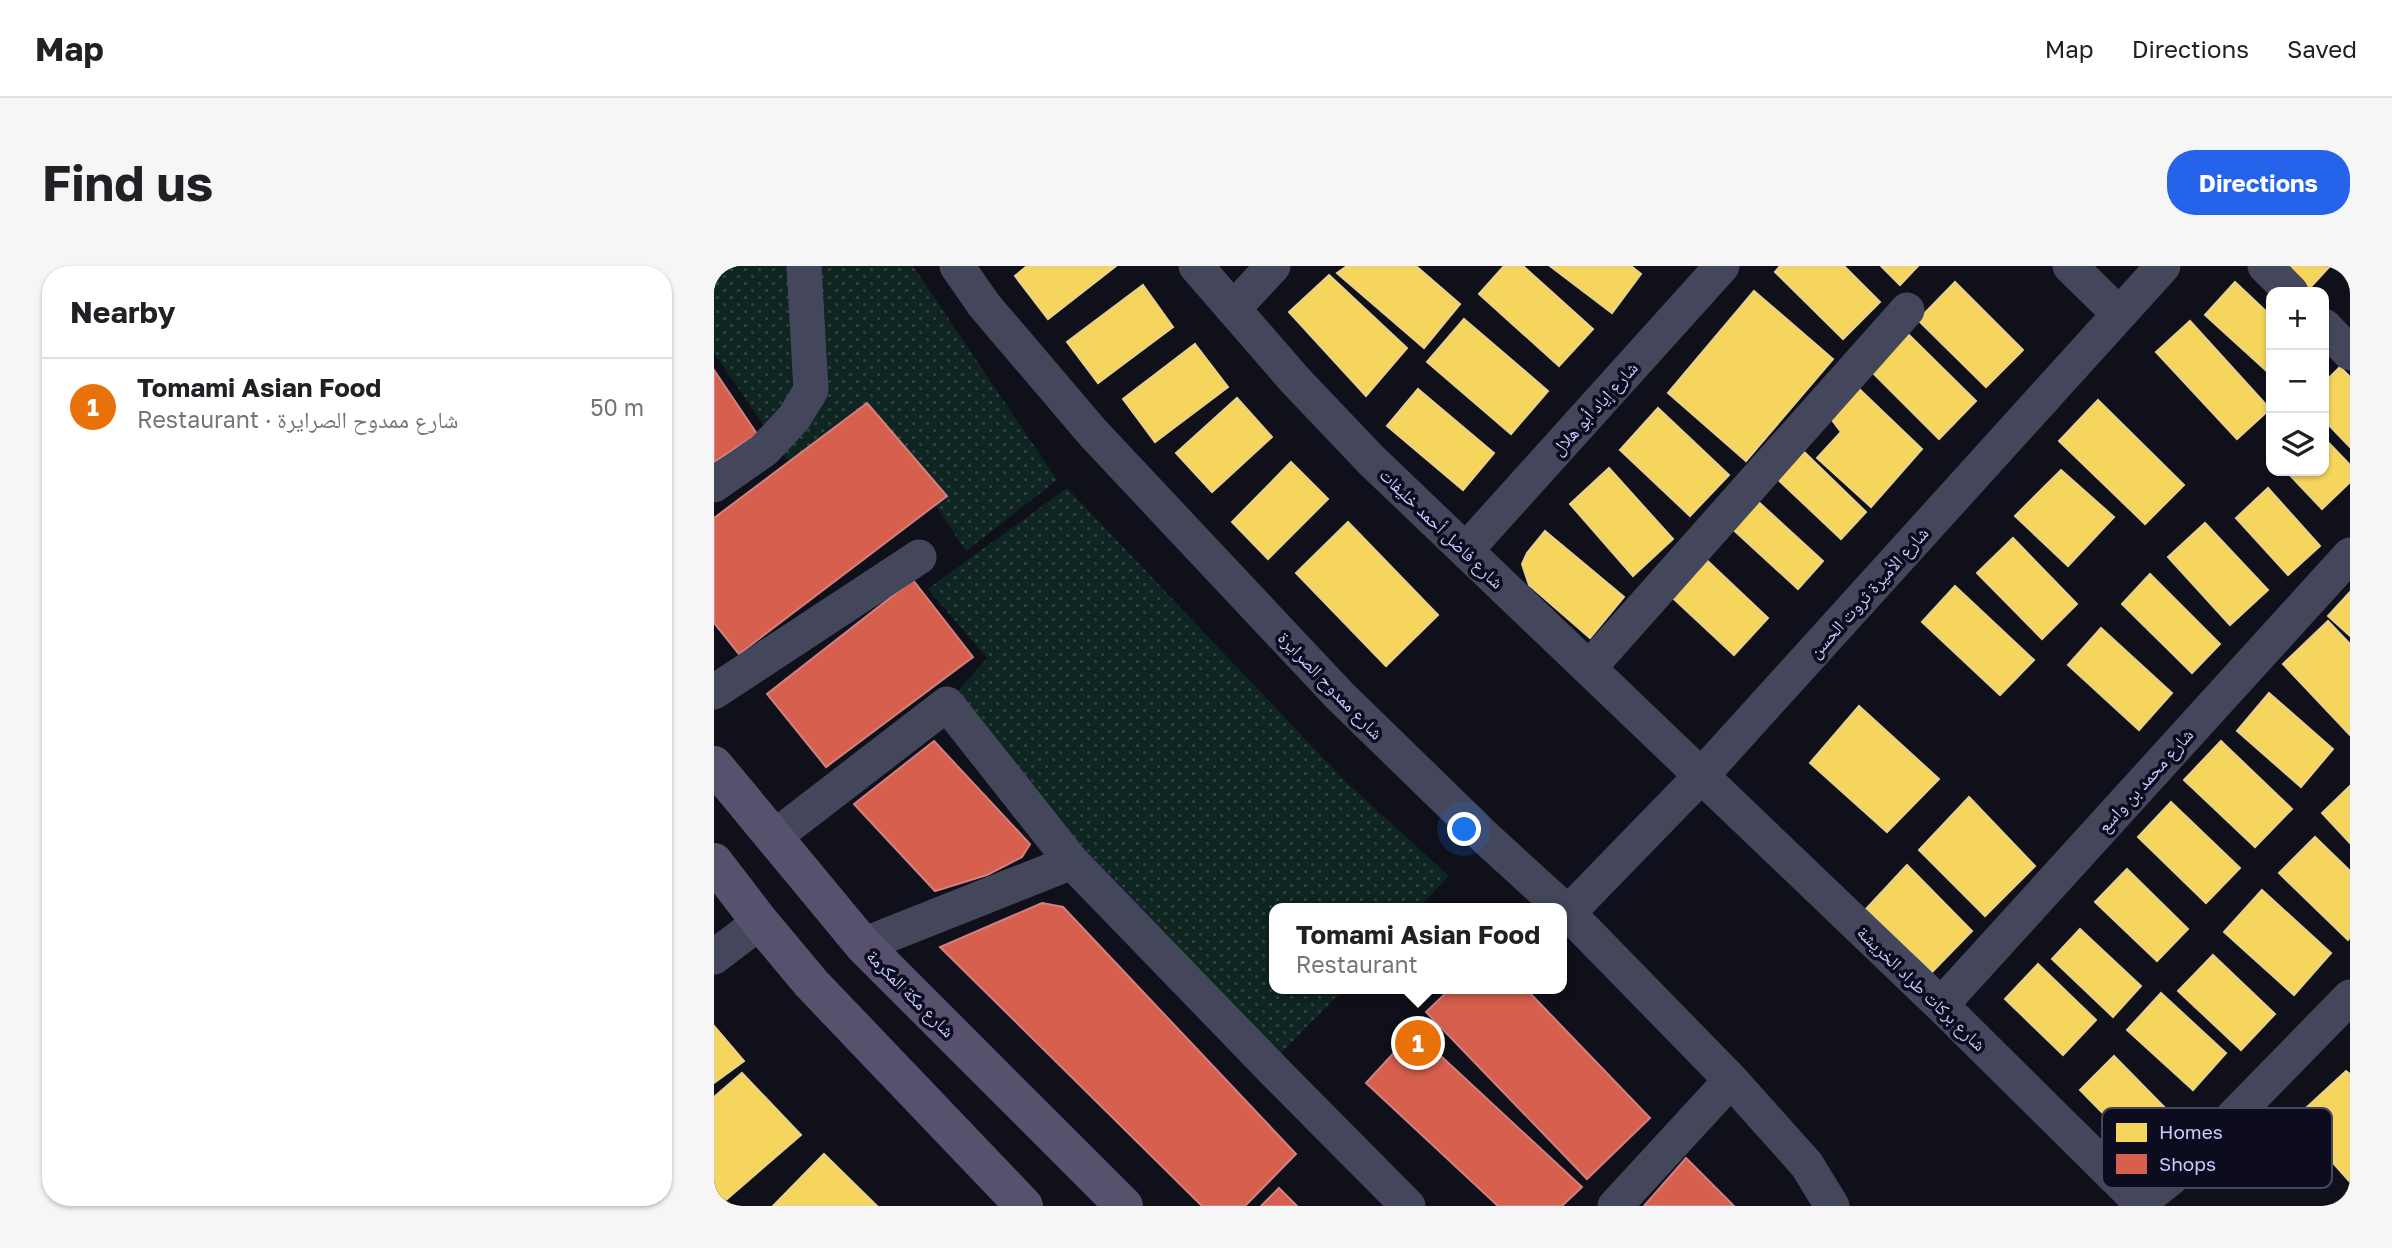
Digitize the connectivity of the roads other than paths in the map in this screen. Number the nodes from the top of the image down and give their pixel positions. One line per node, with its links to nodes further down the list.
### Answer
1 (804, 266): 15 (street)
2 (957, 266): 26 (street, شارع ممدوح الصرايرة)
3 (1196, 266): 10 (street, شارع فاضل أحمد خليفات)
4 (1273, 266): 10 (street)
5 (1722, 266): 16 (street, شارع إياد أبو هلال)
6 (2070, 266): 12 (street)
7 (2163, 266): 12 (street, شارع الأميرة ثروت الحسن)
8 (2266, 266): 9 (street)
9 (2286, 287)
10 (1233, 309): 16 (street, شارع فاضل أحمد خليفات)
11 (1907, 310): 19 (street)
12 (2119, 314): 22 (street, شارع الأميرة ثروت الحسن)
13 (2329, 331): 14 (street)
14 (2350, 353)
15 (714, 485)
16 (1466, 550): 19 (street, شارع فاضل أحمد خليفات)
17 (2350, 555): 32 (street, شارع محمد بن واسع)
18 (919, 557): 20 (street)
19 (1588, 668): 22 (street, شارع فاضل أحمد خليفات)
20 (714, 692)
21 (714, 765): 23 (main road, شارع مكة المكرمة)
22 (1701, 776): 27 (street, شارع الأميرة ثروت الحسن); 32 (street, شارع بركات طراد الخريشة)
23 (773, 838): 25 (street); 29 (main road, شارع مكة المكرمة)
24 (714, 862): 28 (main road)
25 (1072, 862): 29 (street); 41 (street)
26 (1557, 903)
27 (1568, 913): 33 (street, شارع ممدوح الصرايرة)
28 (760, 922): 30 (street); 39 (main road)
29 (863, 945): 40 (main road, شارع مكة المكرمة)
30 (714, 957)
31 (2350, 997): 34 (street, شارع بركات طراد الخريشة)
32 (1941, 1005): 35 (street, شارع بركات طراد الخريشة)
33 (1731, 1080): 42 (street); 43 (street, شارع ممدوح الصرايرة)
34 (2242, 1108)
35 (2102, 1168)
36 (2122, 1188): 38 (street, شارع بركات طراد الخريشة)
37 (2158, 1188): 38 (street, شارع بركات طراد الخريشة)
38 (2138, 1204)
39 (1024, 1206)
40 (1124, 1206)
41 (1408, 1206)
42 (1615, 1206)
43 (1832, 1206)

